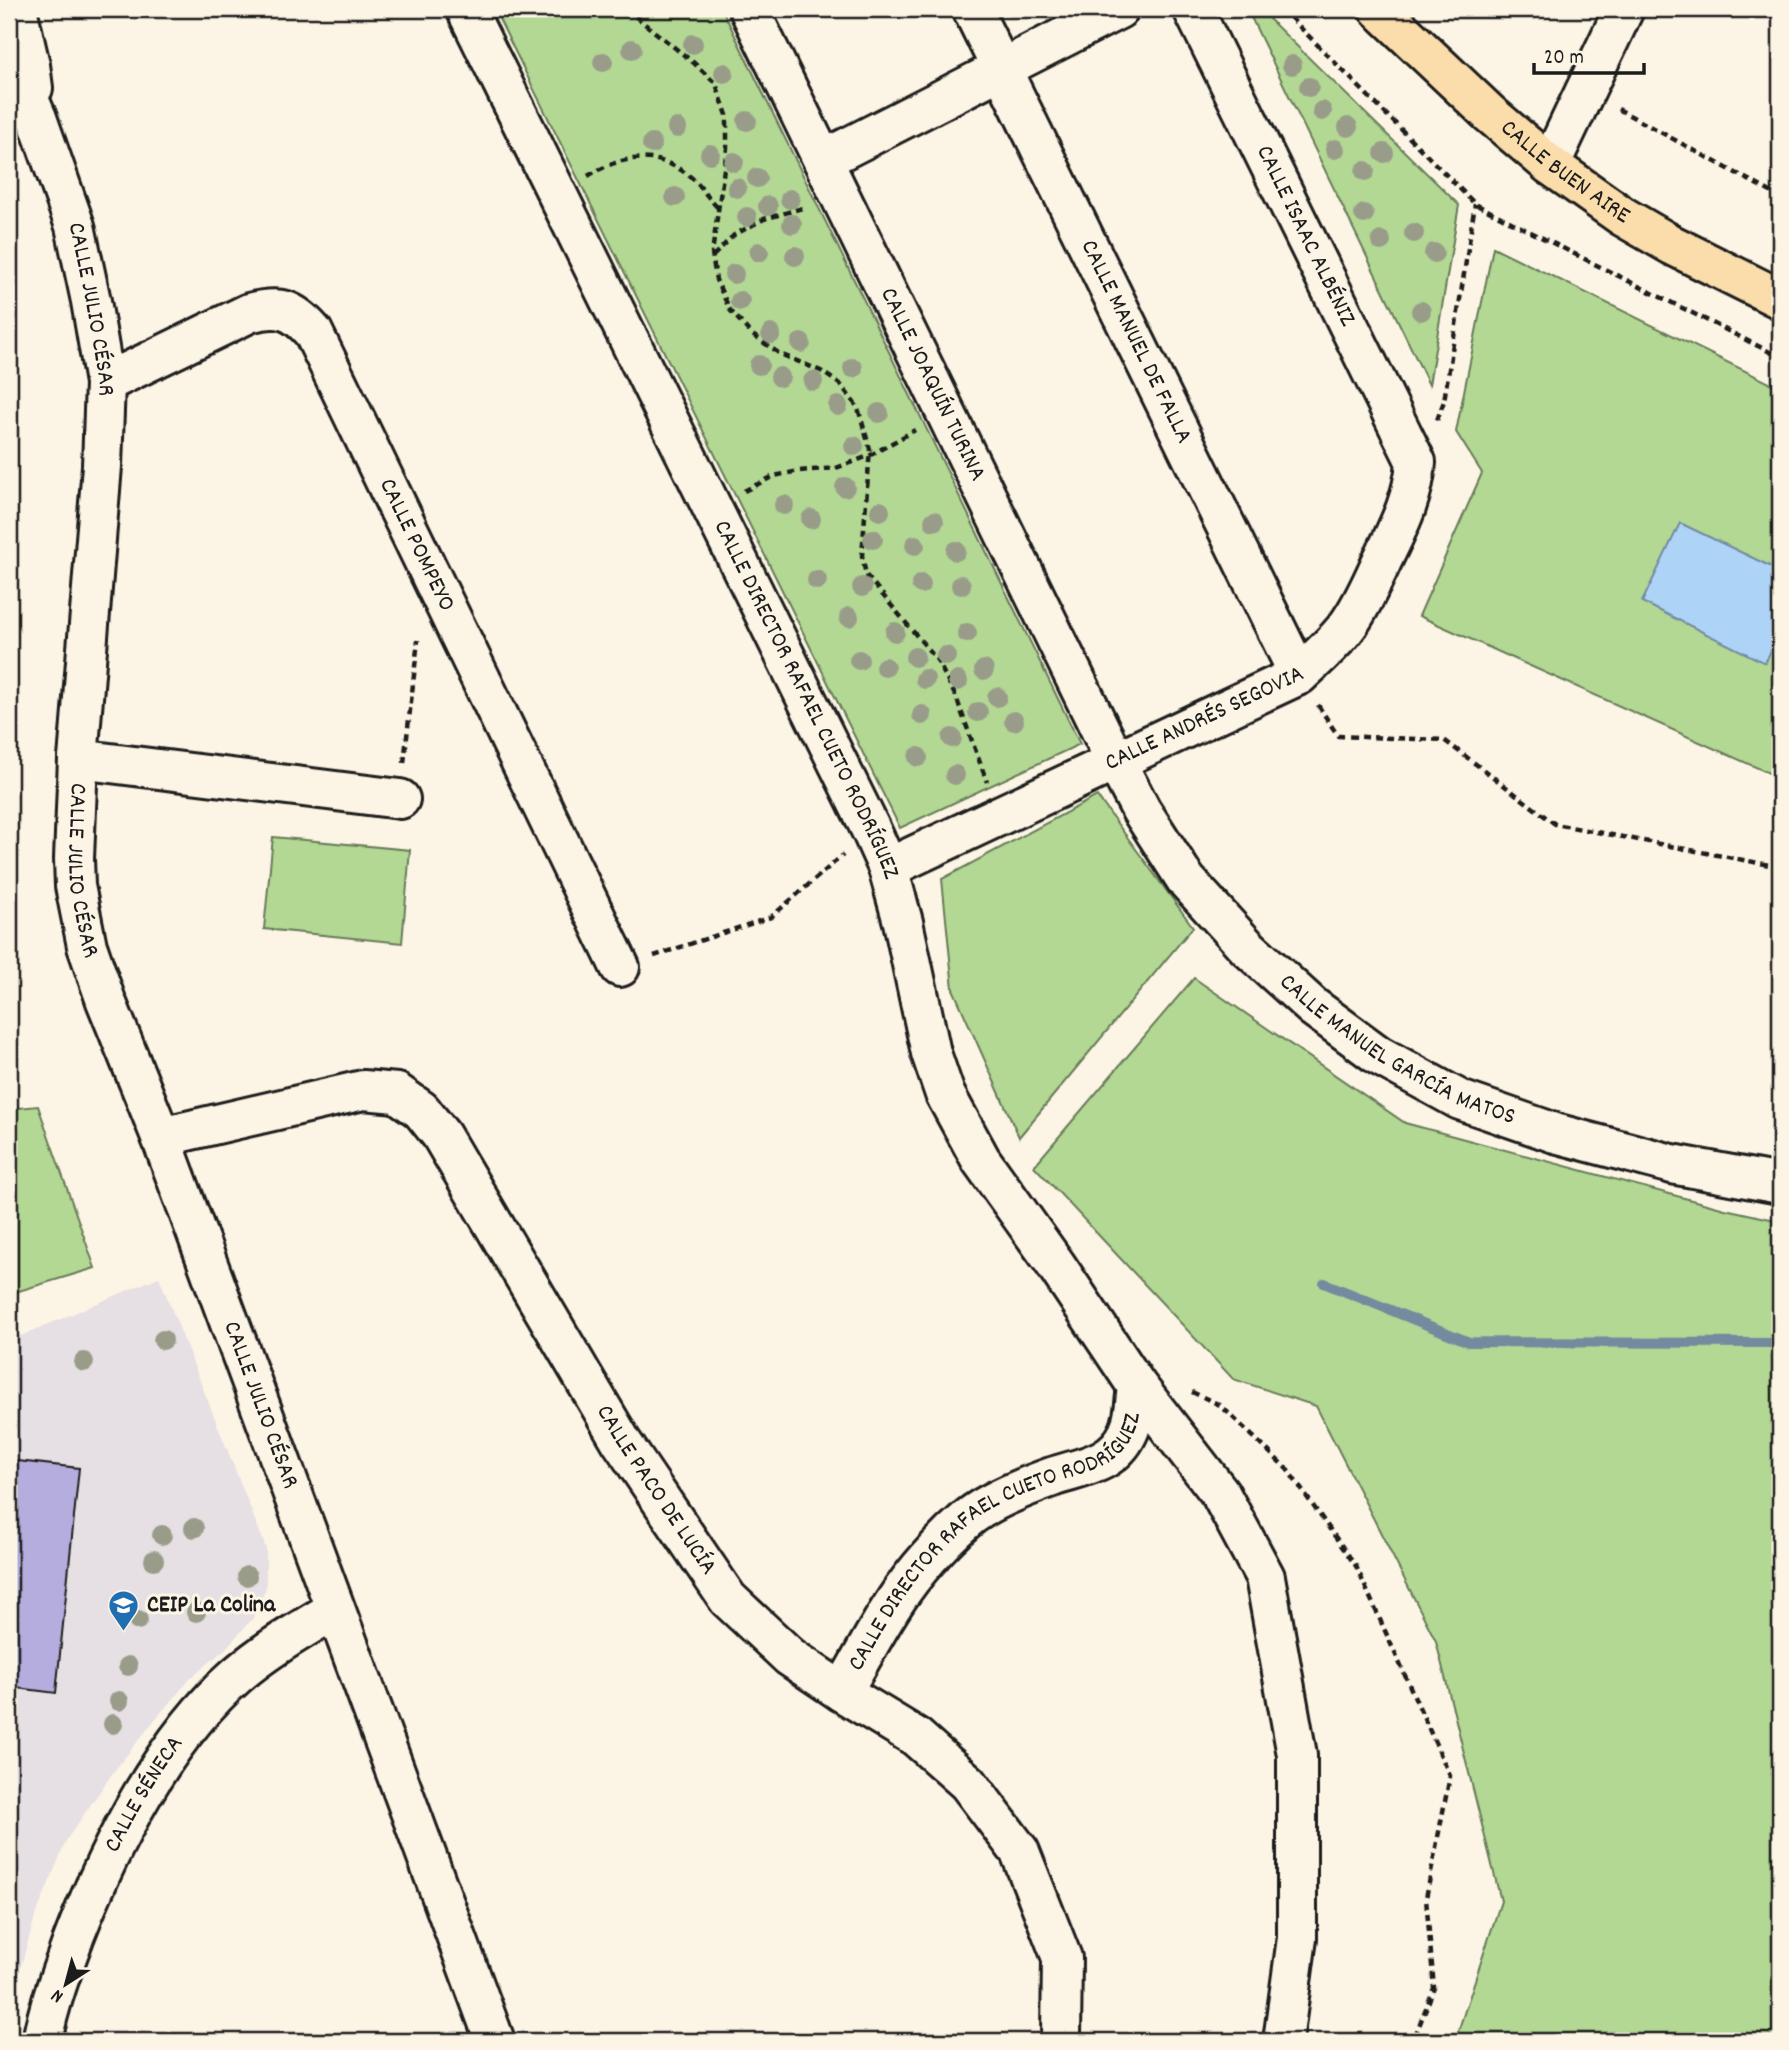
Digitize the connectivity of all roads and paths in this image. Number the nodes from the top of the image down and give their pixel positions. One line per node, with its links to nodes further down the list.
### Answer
1 (17, 9): 14 (street, CALLE JULIO CÉSAR)
2 (466, 9): 17 (street, CALLE DIRECTOR RAFAEL CUETO RODRÍGUEZ)
3 (626, 9): 21 (path)
4 (749, 9): 15 (street, CALLE JOAQUÍN TURINA)
5 (972, 9): 12 (street, CALLE MANUEL DE FALLA)
6 (1119, 9): 12 (street)
7 (1194, 9): 28 (street, CALLE ISAAC ALBÉNIZ)
8 (1282, 9): 20 (path)
9 (1379, 9): 16 (main road, CALLE BUEN AIRE)
10 (1624, 9): 13 (street)
11 (9, 60): 14 (street, CALLE JULIO CÉSAR)
12 (1001, 68): 15 (street); 31 (street, CALLE MANUEL DE FALLA)
13 (1585, 92): 16 (street); 18 (path)
14 (37, 118): 25 (street, CALLE JULIO CÉSAR)
15 (822, 160): 26 (street, CALLE JOAQUÍN TURINA)
16 (1550, 165): 23 (main road, CALLE BUEN AIRE)
17 (558, 195): 21 (path); 29 (street, CALLE DIRECTOR RAFAEL CUETO RODRÍGUEZ)
18 (1780, 197)
19 (817, 204): 22 (path)
20 (1475, 204): 24 (path); 28 (path)
21 (718, 209): 22 (path)
22 (712, 256): 27 (path)
23 (1780, 299)
24 (1780, 357)
25 (105, 383): 32 (street, CALLE JULIO CÉSAR); 39 (street, CALLE POMPEYO)
26 (945, 411): 27 (path); 33 (street, CALLE JOAQUÍN TURINA)
27 (869, 456): 29 (path); 35 (path)
28 (1416, 462): 31 (street, CALLE ANDRÉS SEGOVIA)
29 (714, 512): 36 (street, CALLE DIRECTOR RAFAEL CUETO RODRÍGUEZ)
30 (418, 635): 34 (path)
31 (1299, 675): 33 (street, CALLE ANDRÉS SEGOVIA); 37 (path)
32 (78, 759): 34 (street, CALLE JULIO CÉSAR); 40 (street, CALLE JULIO CÉSAR)
33 (1116, 762): 35 (street, CALLE ANDRÉS SEGOVIA); 41 (street, CALLE MANUEL GARCÍA MATOS)
34 (401, 799)
35 (999, 815): 38 (street, CALLE ANDRÉS SEGOVIA)
36 (871, 830): 38 (street, CALLE DIRECTOR RAFAEL CUETO RODRÍGUEZ); 39 (path)
37 (1780, 867)
38 (888, 868): 42 (street, CALLE DIRECTOR RAFAEL CUETO RODRÍGUEZ)
39 (620, 967)
40 (161, 1137): 43 (street, CALLE JULIO CÉSAR); 44 (street, CALLE PACO DE LUCÍA)
41 (1780, 1184)
42 (1137, 1386): 44 (street, CALLE DIRECTOR RAFAEL CUETO RODRÍGUEZ); 48 (street, CALLE DIRECTOR RAFAEL CUETO RODRÍGUEZ); 49 (path)
43 (334, 1610): 45 (street, CALLE SÉNECA); 46 (street, CALLE JULIO CÉSAR)
44 (842, 1692): 47 (street, CALLE PACO DE LUCÍA)
45 (42, 2041)
46 (495, 2041)
47 (1059, 2041)
48 (1283, 2041)
49 (1413, 2041)

